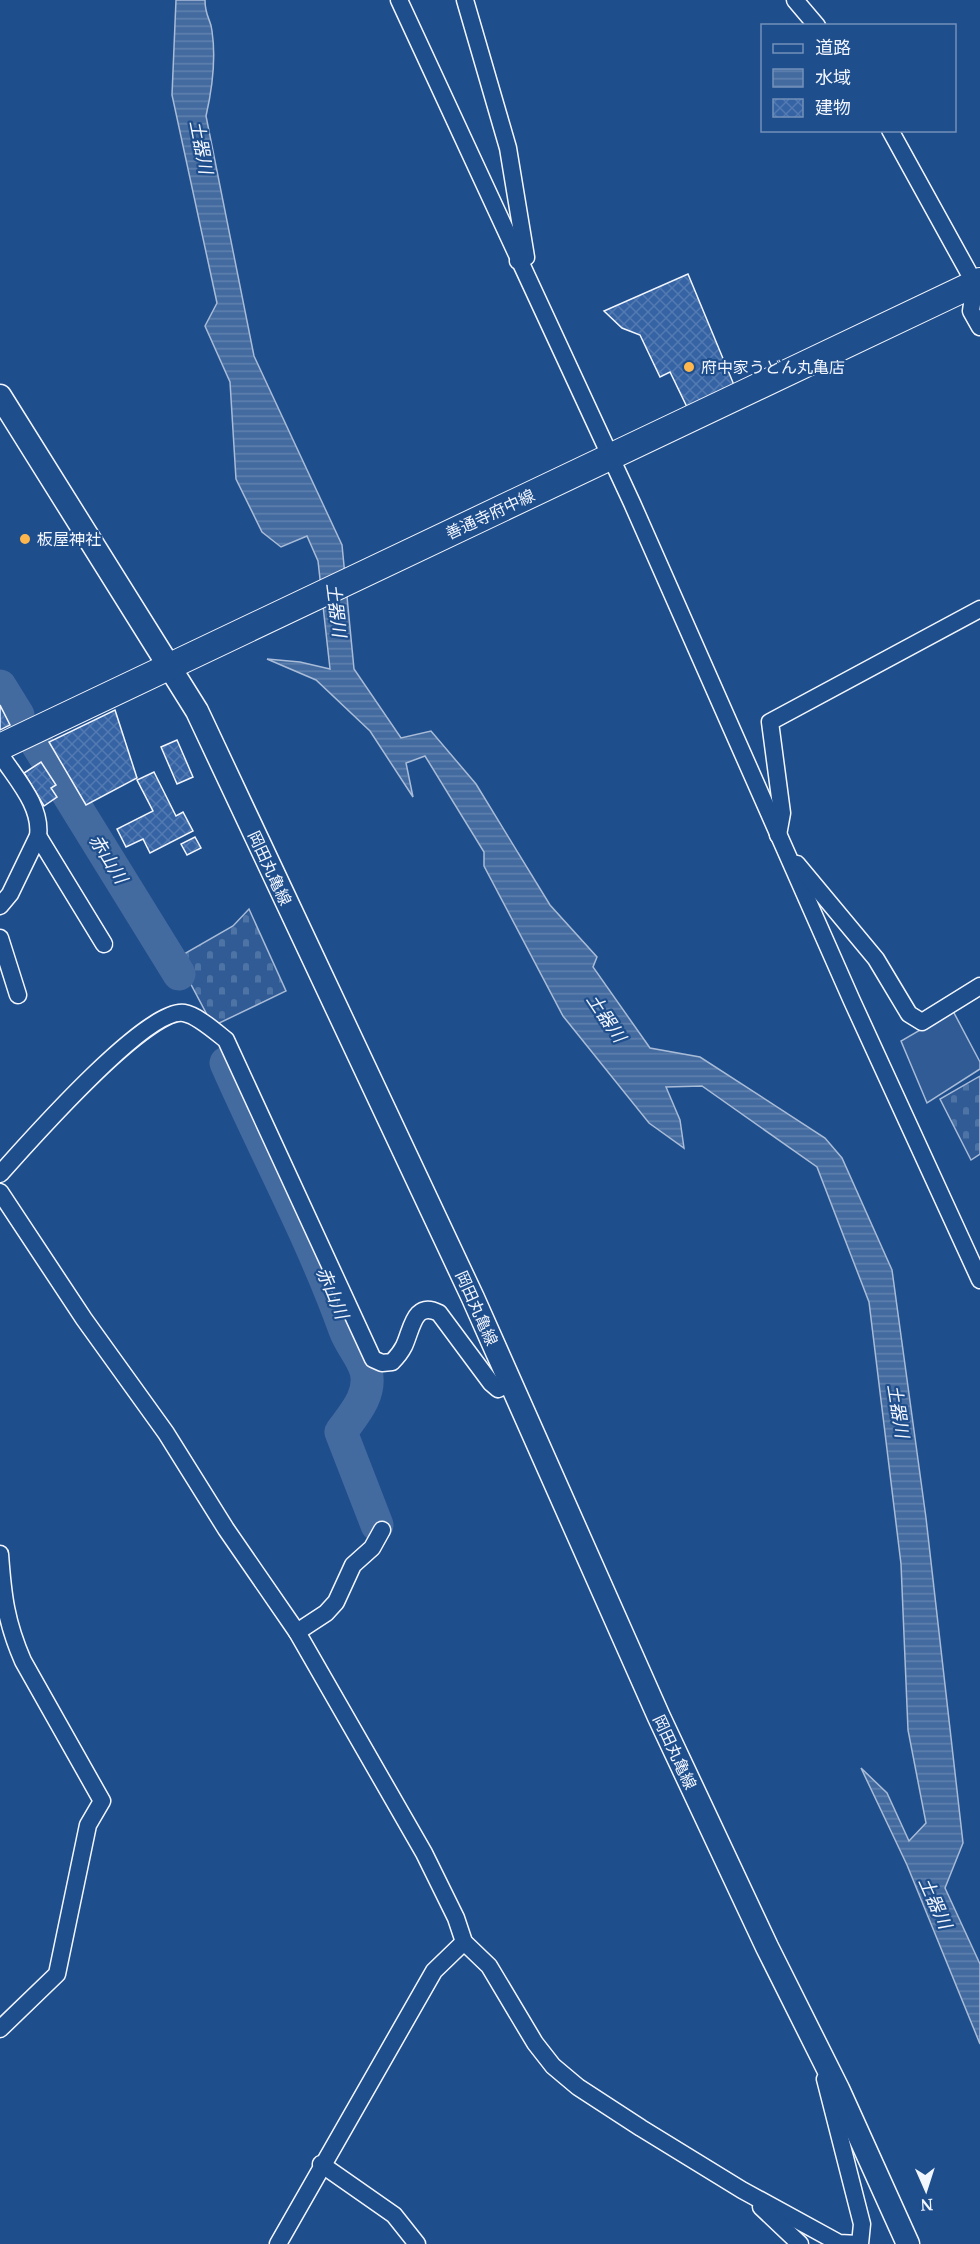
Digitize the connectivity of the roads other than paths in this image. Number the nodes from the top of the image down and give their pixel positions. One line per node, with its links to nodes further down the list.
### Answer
1 (399, 0): 6 (street)
2 (465, 0): 6 (street)
3 (795, 0): 4 (street)
4 (815, 24)
5 (891, 132): 7 (street)
6 (518, 261): 10 (street)
7 (979, 282): 8 (street); 10 (main road, 善通寺府中線)
8 (980, 327)
9 (2, 401): 12 (main road, 岡田丸亀線)
10 (610, 458): 12 (main road, 善通寺府中線); 16 (street)
11 (980, 609): 16 (street)
12 (168, 667): 13 (main road, 善通寺府中線); 25 (main road, 岡田丸亀線)
13 (0, 747)
14 (0, 754): 15 (street)
15 (38, 836): 17 (street); 19 (street)
16 (782, 842): 20 (street); 24 (street)
17 (0, 906)
18 (0, 938): 21 (street)
19 (104, 944)
20 (980, 986)
21 (18, 995)
22 (0, 1174): 25 (street)
23 (0, 1192): 28 (street)
24 (980, 1280)
25 (510, 1383): 31 (main road, 岡田丸亀線)
26 (382, 1530): 28 (street)
27 (0, 1554): 30 (street)
28 (297, 1632): 29 (street)
29 (464, 1942): 32 (street); 33 (street)
30 (0, 2029)
31 (816, 2045): 37 (street); 38 (main road, 岡田丸亀線)
32 (321, 2164): 34 (street); 35 (street)
33 (742, 2190): 36 (street); 37 (street)
34 (278, 2244)
35 (417, 2244)
36 (800, 2244)
37 (860, 2244)
38 (908, 2244)

